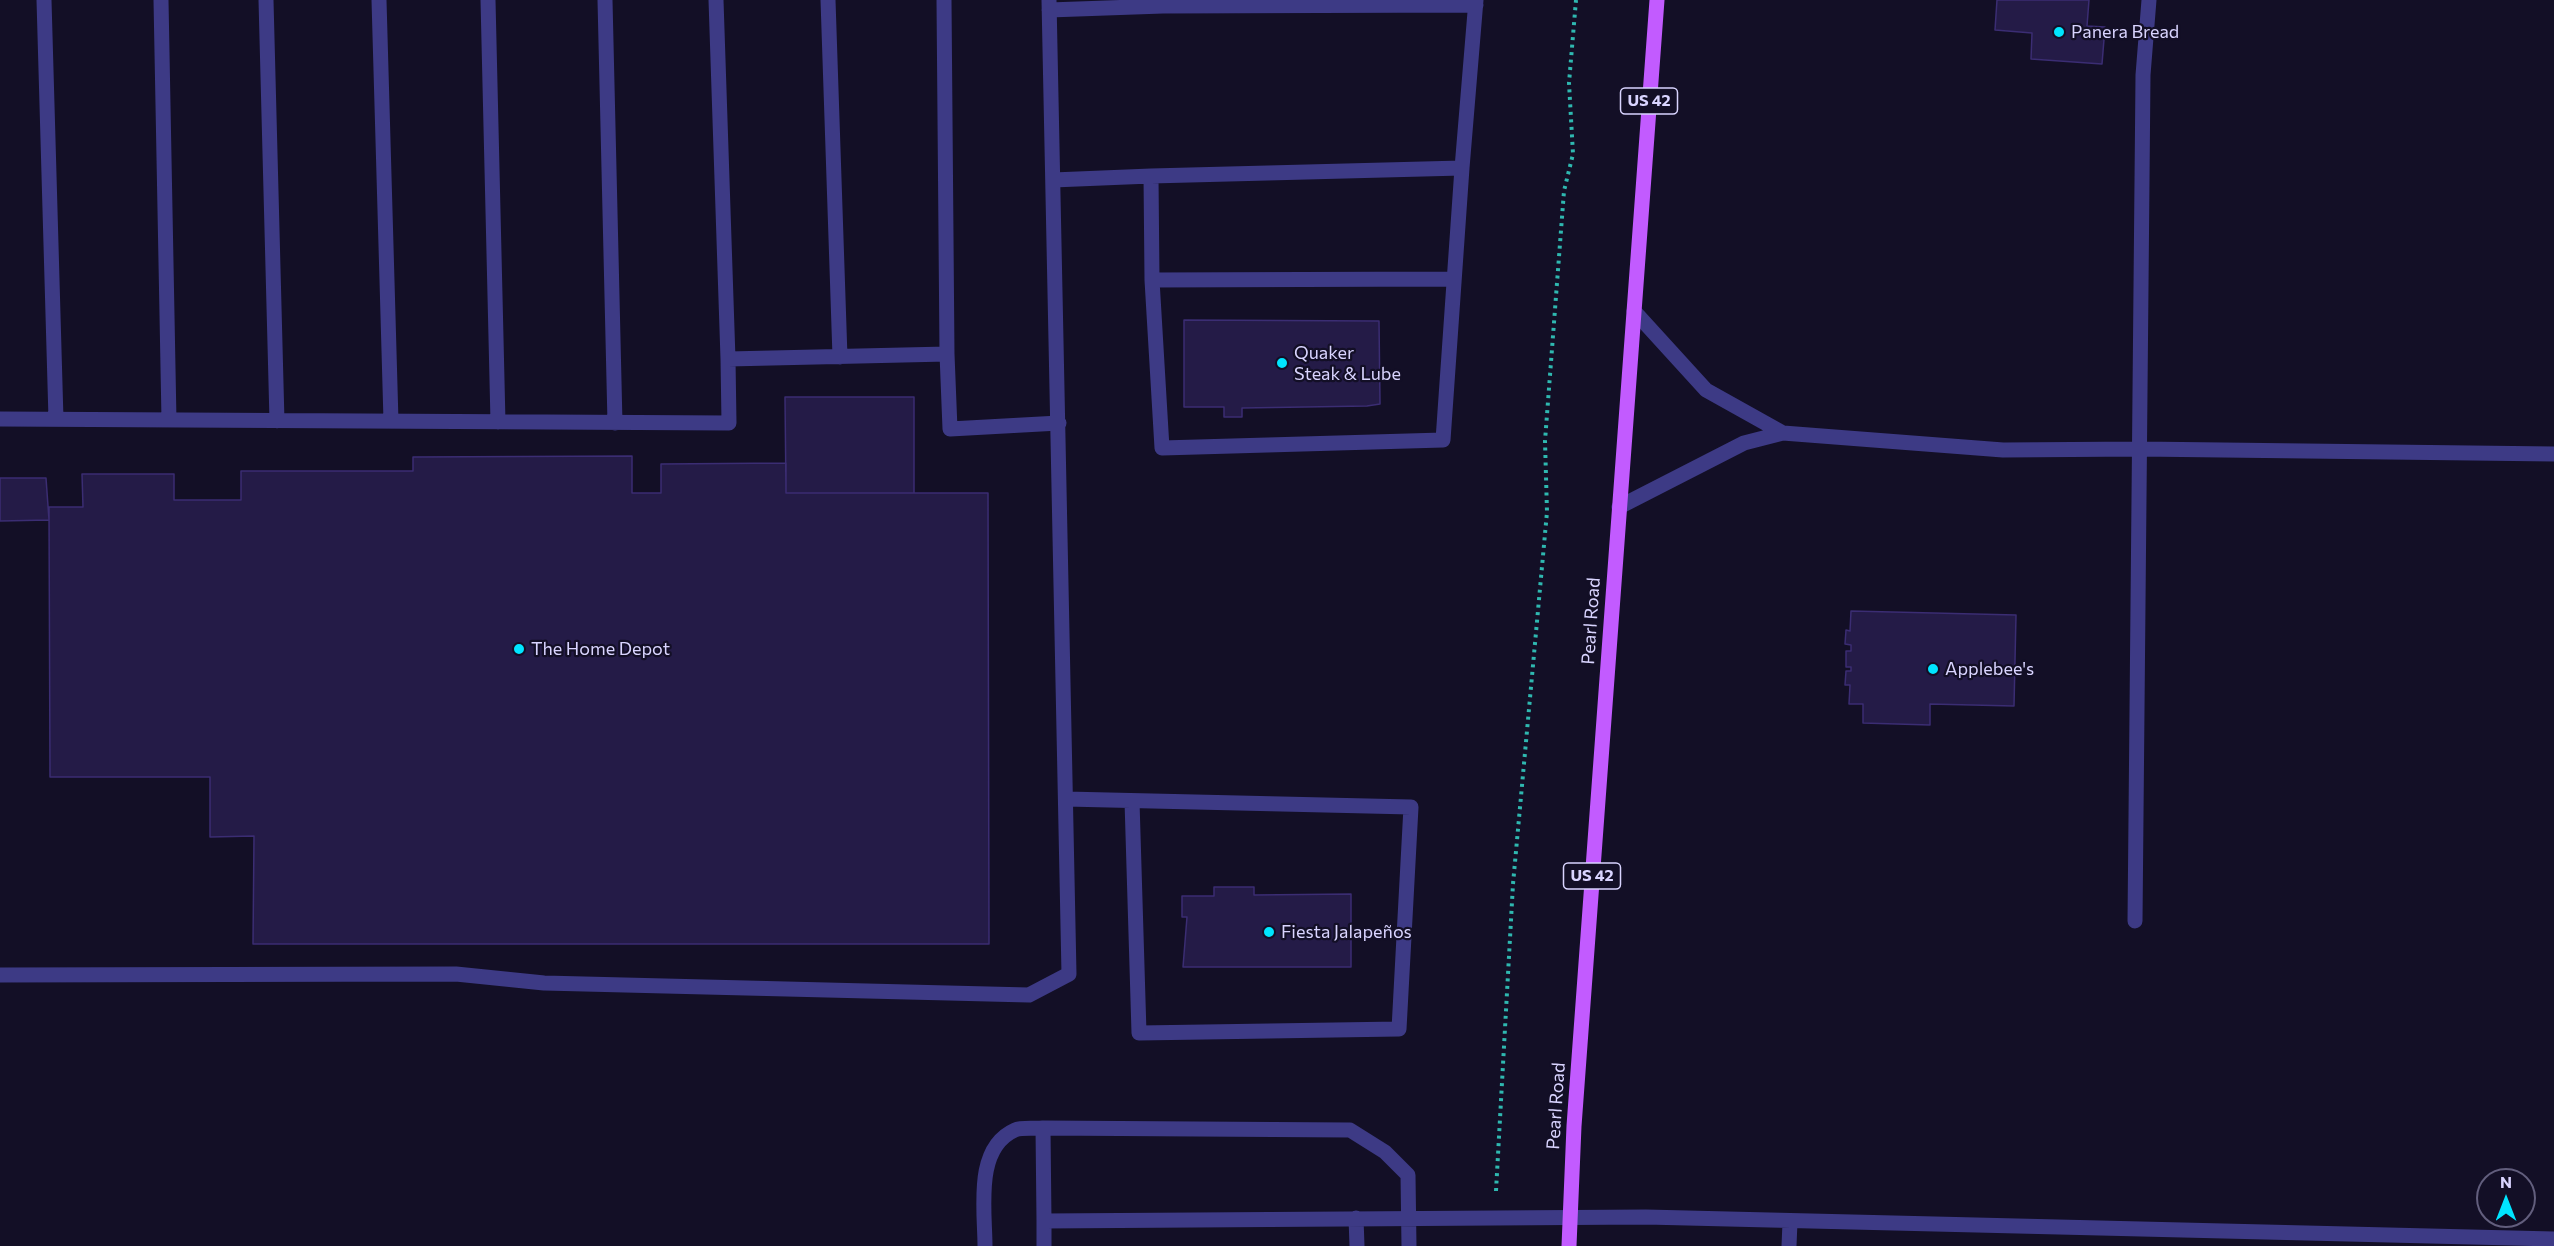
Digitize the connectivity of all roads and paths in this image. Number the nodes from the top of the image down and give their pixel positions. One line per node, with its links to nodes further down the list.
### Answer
1 (44, 0): 26 (lane)
2 (161, 0): 27 (lane)
3 (266, 0): 28 (lane)
4 (379, 0): 29 (lane)
5 (488, 0): 30 (lane)
6 (605, 0): 31 (lane)
7 (716, 0): 24 (lane)
8 (828, 0): 23 (lane)
9 (944, 0): 22 (lane)
10 (1576, 0): 43 (path)
11 (1657, 0): 21 (main road, Pearl Road / US 42)
12 (2149, 0): 34 (lane)
13 (1163, 3): 14 (lane); 15 (lane)
14 (1476, 3): 16 (lane)
15 (1049, 5): 18 (lane)
16 (1462, 168): 17 (lane); 19 (lane)
17 (1152, 176): 18 (lane); 20 (lane)
18 (1053, 180): 32 (lane)
19 (1454, 279): 20 (lane); 20 (lane)
20 (1152, 280)
21 (1634, 310): 33 (lane); 36 (main road, Pearl Road / US 42)
22 (946, 354): 23 (lane); 32 (lane)
23 (840, 357): 24 (lane)
24 (728, 359): 31 (lane)
25 (0, 419): 26 (lane)
26 (56, 419): 27 (lane)
27 (169, 420): 28 (lane)
28 (277, 421): 29 (lane)
29 (391, 421): 30 (lane)
30 (498, 422): 31 (lane)
31 (615, 423)
32 (1059, 423): 37 (lane)
33 (1783, 433): 34 (lane); 36 (lane)
34 (2140, 449): 35 (lane); 39 (lane)
35 (2554, 454)
36 (1619, 507): 45 (main road, Pearl Road / US 42)
37 (1066, 799): 38 (lane); 40 (lane)
38 (1132, 801): 38 (lane)
39 (2135, 921)
40 (0, 975)
41 (1043, 1128): 42 (lane); 46 (lane); 49 (lane)
42 (1409, 1217): 43 (lane); 44 (lane); 52 (lane)
43 (1494, 1217): 45 (lane)
44 (1356, 1218): 46 (lane); 51 (lane)
45 (1570, 1218): 47 (lane); 53 (main road, Pearl Road / US 42)
46 (1044, 1221): 50 (lane)
47 (1790, 1222): 48 (lane); 54 (lane)
48 (2554, 1239)
49 (985, 1246)
50 (1044, 1246)
51 (1357, 1246)
52 (1409, 1246)
53 (1569, 1246)
54 (1789, 1246)

